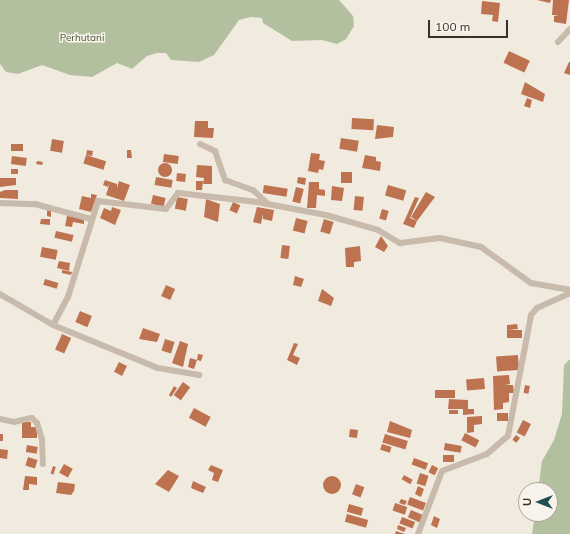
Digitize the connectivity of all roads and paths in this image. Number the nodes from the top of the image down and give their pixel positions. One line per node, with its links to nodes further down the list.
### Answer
1 (570, 29): 2 (street)
2 (558, 42)
3 (200, 144): 5 (street)
4 (0, 203): 6 (street)
5 (269, 204): 6 (street); 7 (street)
6 (91, 219): 10 (street)
7 (570, 290)
8 (570, 293): 14 (street)
9 (0, 294): 10 (street)
10 (53, 325): 11 (street)
11 (200, 375)
12 (0, 419): 13 (street)
13 (43, 464)
14 (418, 534)

